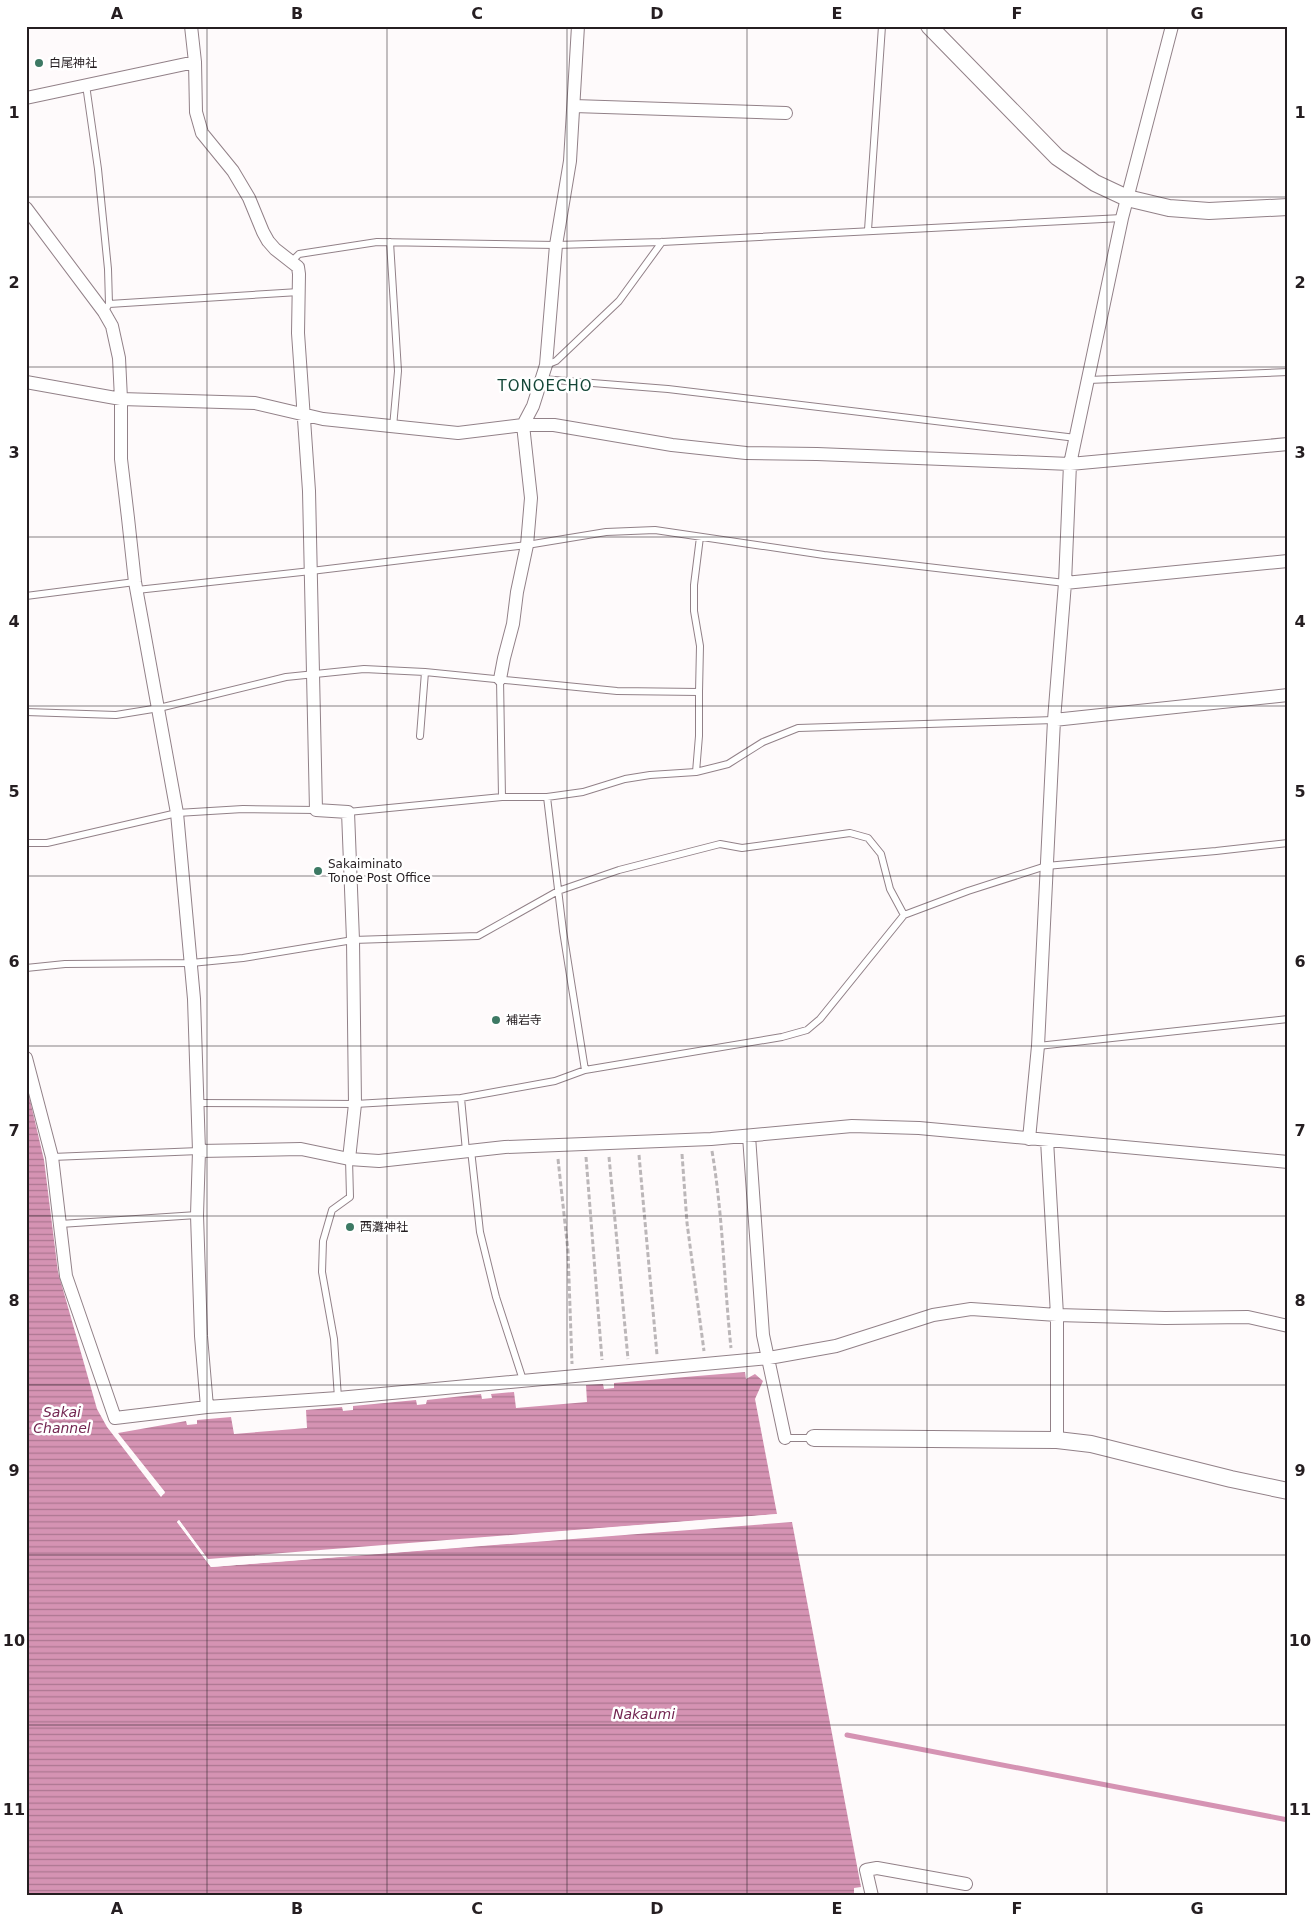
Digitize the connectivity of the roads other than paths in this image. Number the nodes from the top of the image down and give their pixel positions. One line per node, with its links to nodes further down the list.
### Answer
1 (191, 26): 6 (street)
2 (578, 26): 9 (street)
3 (882, 26): 15 (lane)
4 (929, 26): 11 (street)
5 (1172, 26): 11 (street)
6 (195, 62): 7 (street); 19 (street)
7 (86, 84): 8 (street); 21 (lane)
8 (26, 98)
9 (574, 106): 10 (street); 18 (street)
10 (786, 113)
11 (1126, 198): 12 (street); 14 (street)
12 (1288, 207)
13 (26, 208): 21 (street)
14 (1122, 218): 15 (lane); 25 (street)
15 (868, 230): 17 (lane)
16 (390, 242): 18 (lane); 19 (lane); 30 (lane)
17 (662, 242): 18 (lane); 22 (lane)
18 (556, 245): 22 (street)
19 (292, 261): 20 (street)
20 (299, 292): 21 (lane); 28 (street)
21 (106, 308): 27 (street)
22 (546, 365): 24 (street)
23 (1288, 372): 25 (lane)
24 (542, 379): 29 (street); 31 (lane)
25 (1088, 380): 31 (street)
26 (26, 382): 27 (street)
27 (121, 399): 28 (street); 39 (street)
28 (305, 415): 30 (street); 37 (street)
29 (523, 425): 30 (street); 33 (street); 35 (street)
30 (393, 426)
31 (1076, 438): 33 (street)
32 (1288, 444): 33 (street)
33 (1070, 464): 38 (street)
34 (700, 538): 35 (lane); 38 (lane); 44 (lane)
35 (528, 545): 37 (lane); 43 (street)
36 (1288, 560): 38 (street)
37 (311, 572): 39 (lane); 42 (street)
38 (1065, 583): 48 (street)
39 (136, 586): 40 (lane); 46 (street)
40 (26, 596)
41 (425, 672): 42 (lane); 43 (lane); 49 (lane)
42 (314, 675): 46 (lane); 53 (street)
43 (500, 679): 44 (lane); 51 (lane)
44 (699, 692): 50 (lane)
45 (1288, 695): 48 (street)
46 (159, 708): 47 (lane); 55 (street)
47 (26, 712)
48 (1054, 720): 50 (lane); 58 (street)
49 (420, 736)
50 (696, 772): 52 (lane)
51 (502, 797): 52 (lane); 54 (lane)
52 (547, 797): 59 (lane)
53 (316, 810): 54 (street); 55 (lane)
54 (348, 812): 61 (street)
55 (177, 813): 57 (lane); 62 (street)
56 (1288, 843): 58 (lane)
57 (26, 844)
58 (1046, 866): 60 (lane); 65 (street)
59 (558, 891): 60 (lane); 61 (lane); 67 (lane)
60 (904, 915): 67 (lane)
61 (353, 940): 62 (lane); 70 (street)
62 (191, 962): 63 (lane); 69 (street)
63 (26, 968)
64 (1288, 1019): 65 (lane)
65 (1038, 1046): 72 (street)
66 (26, 1058): 76 (street)
67 (585, 1070): 68 (lane)
68 (461, 1098): 70 (lane); 75 (lane)
69 (197, 1103): 70 (lane); 74 (street)
70 (355, 1104): 77 (street)
71 (749, 1136): 72 (street); 75 (street); 83 (street)
72 (1030, 1139): 73 (street)
73 (1047, 1140): 78 (street); 81 (street)
74 (199, 1151): 76 (lane); 77 (street); 79 (street)
75 (468, 1151): 77 (street); 84 (lane)
76 (52, 1157): 80 (street)
77 (349, 1159): 85 (lane)
78 (1288, 1162)
79 (197, 1215): 80 (lane); 86 (street)
80 (60, 1224): 86 (street)
81 (1057, 1315): 82 (street); 83 (street); 89 (street)
82 (1288, 1326)
83 (769, 1358): 84 (street); 87 (street)
84 (523, 1380): 85 (street)
85 (338, 1398): 86 (street)
86 (206, 1408)
87 (785, 1438): 88 (lane)
88 (814, 1438): 89 (street)
89 (1058, 1440): 90 (street)
90 (1288, 1491)
91 (966, 1884): 92 (street)
92 (872, 1896)

